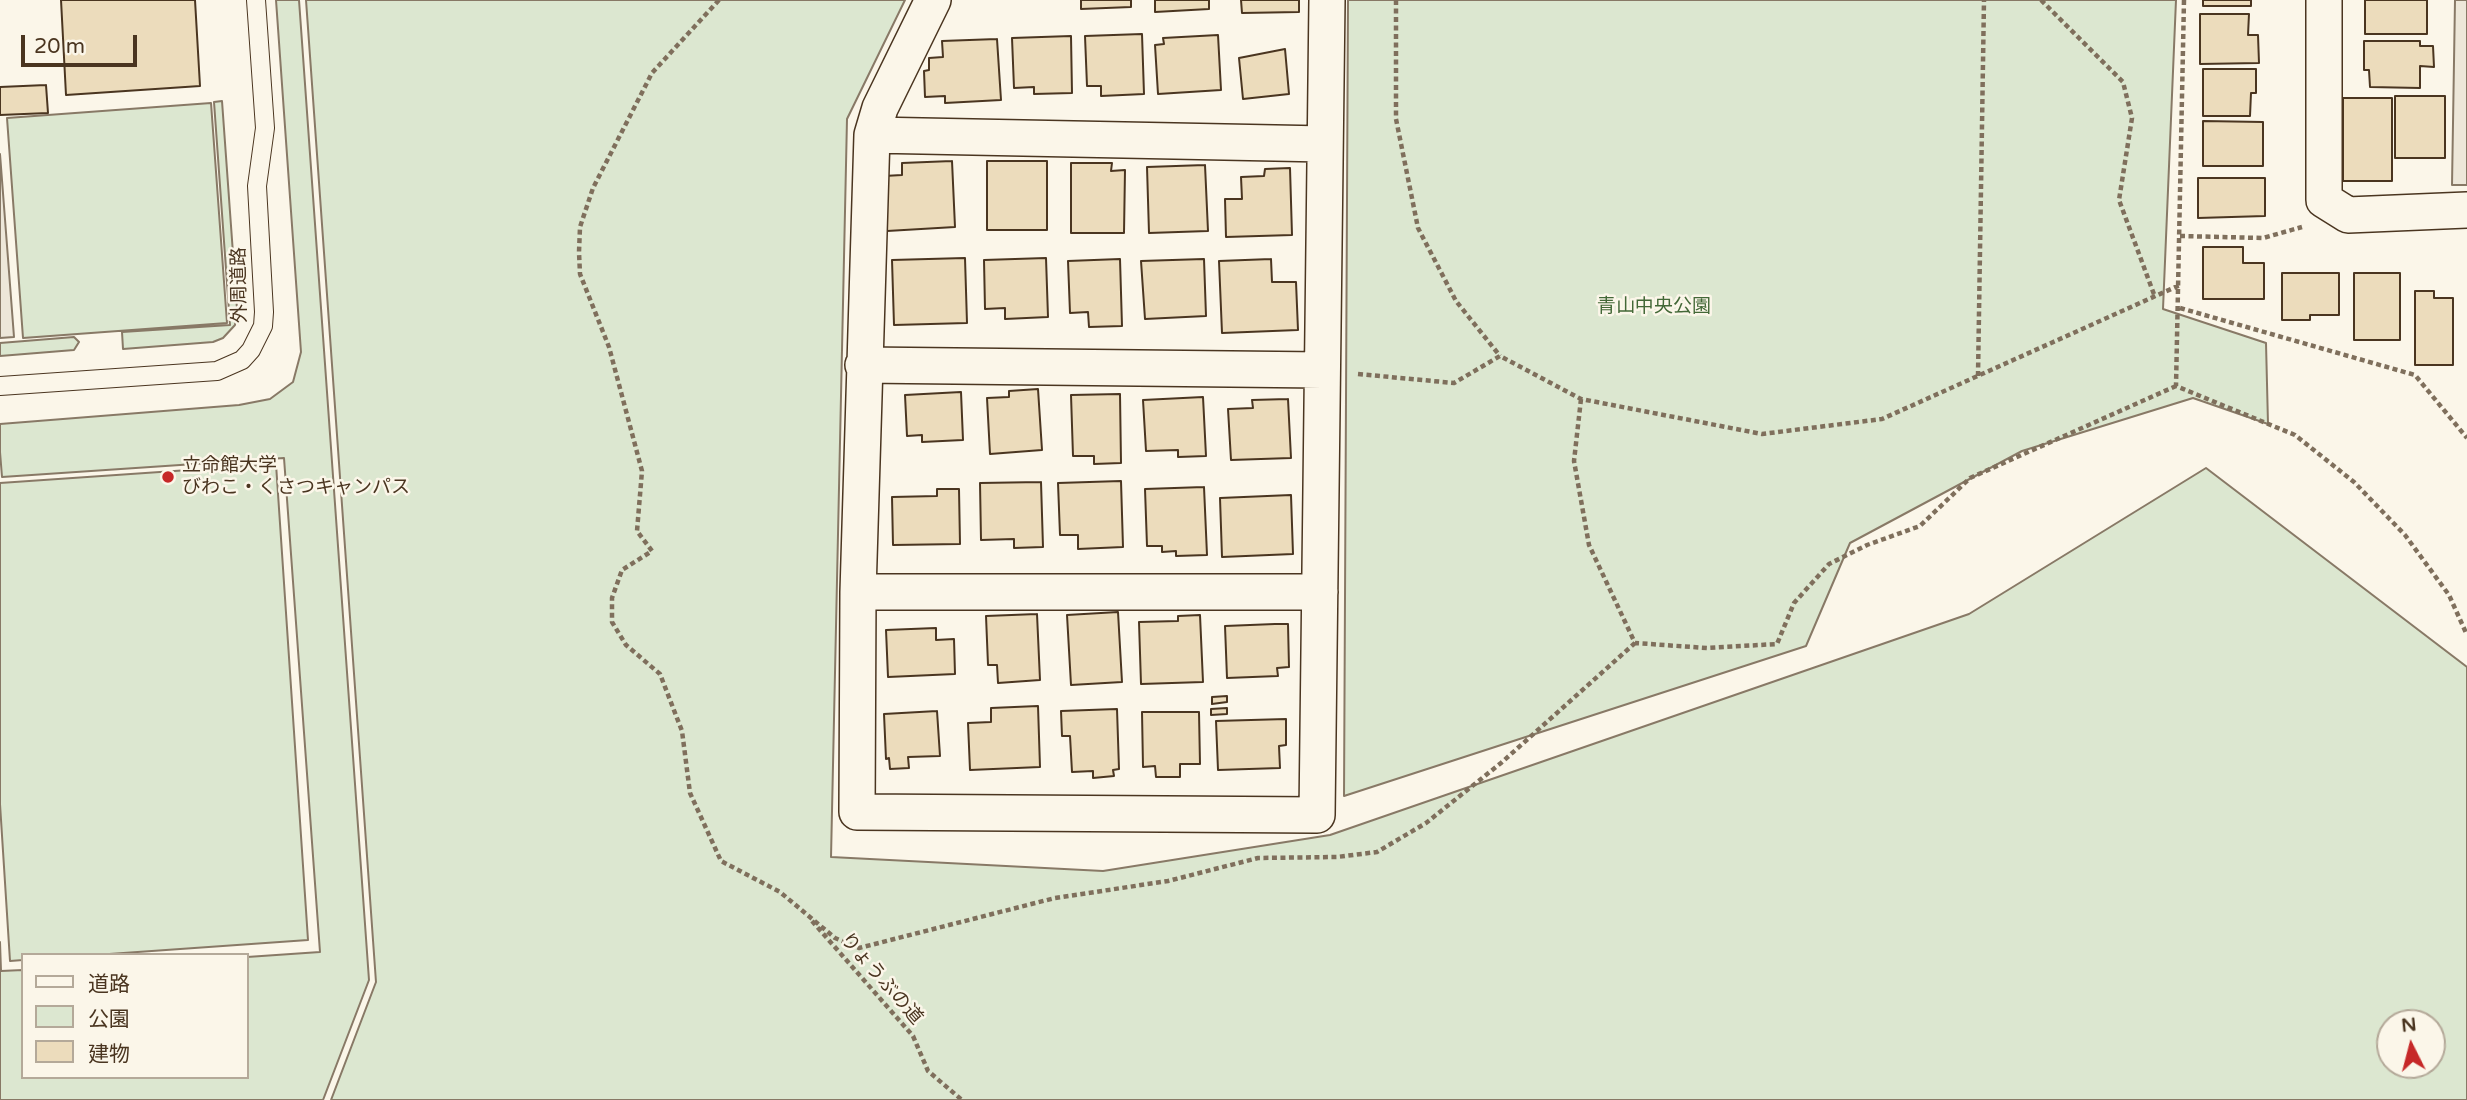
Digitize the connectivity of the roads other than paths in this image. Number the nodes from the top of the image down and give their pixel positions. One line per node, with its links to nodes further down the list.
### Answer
1 (256, 0): 10 (lane, 外周道路)
2 (933, 0): 5 (street)
3 (1327, 0): 6 (street)
4 (2324, 0): 7 (street)
5 (872, 135): 6 (street); 8 (street)
6 (1325, 144): 9 (street)
7 (2467, 210)
8 (863, 365): 9 (street); 12 (street)
9 (1322, 370): 11 (street)
10 (0, 386)
11 (1320, 592): 12 (street); 12 (street)
12 (858, 593)

